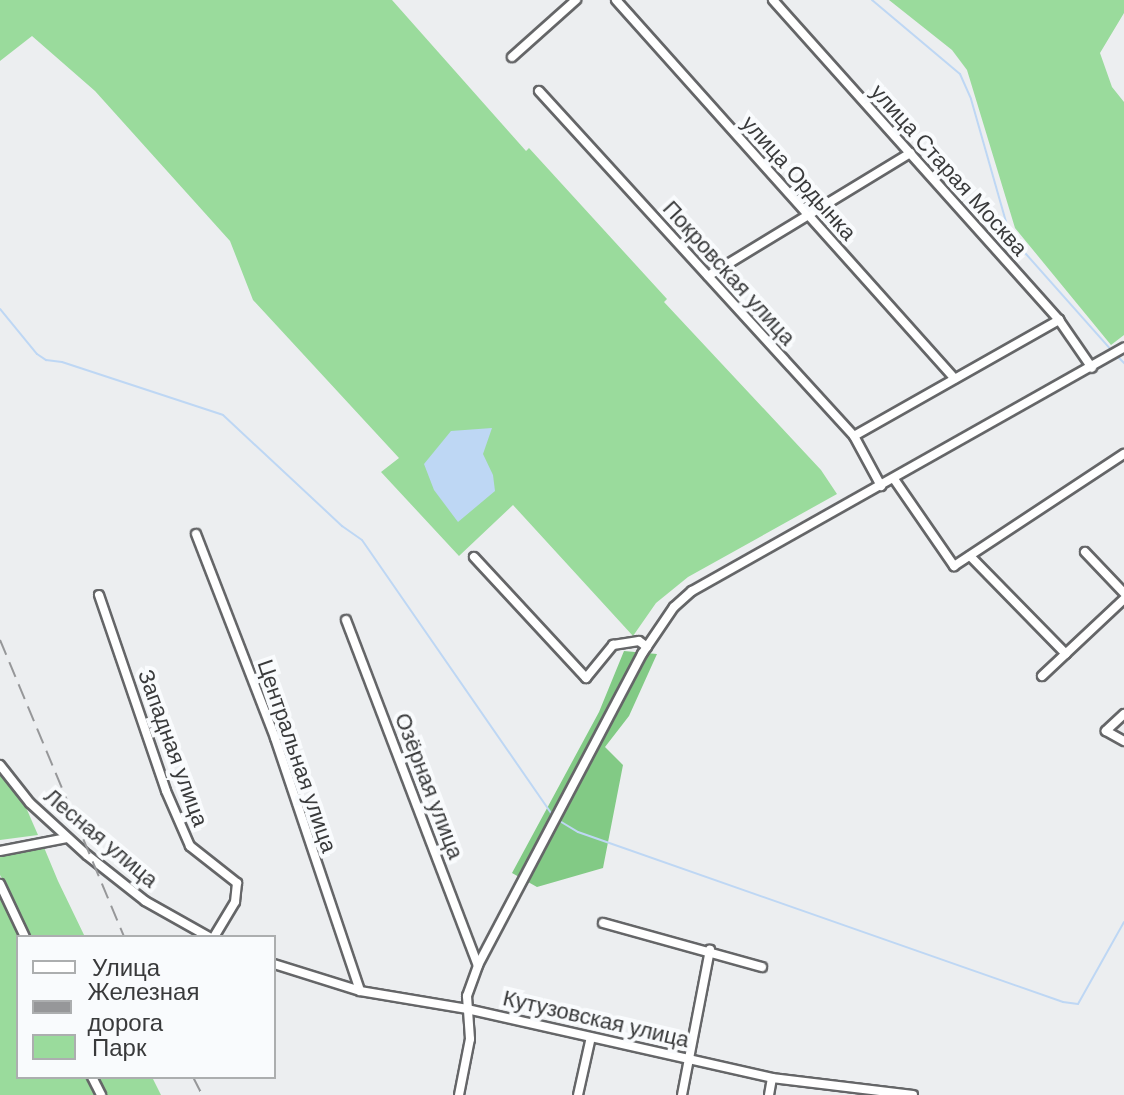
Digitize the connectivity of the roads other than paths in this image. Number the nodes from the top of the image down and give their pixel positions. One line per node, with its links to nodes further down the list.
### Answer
1 (576, 0): 4 (street)
2 (616, 0): 7 (street, улица Ордынка)
3 (773, 0): 6 (street, улица Старая Москва)
4 (512, 57)
5 (539, 91): 8 (street, Покровская улица)
6 (910, 153): 7 (street); 9 (street, улица Старая Москва)
7 (808, 214): 8 (street); 12 (street, улица Ордынка)
8 (708, 276): 13 (street, Покровская улица)
9 (1059, 320): 11 (street, улица Старая Москва); 12 (street)
10 (1124, 348): 11 (street)
11 (1092, 368): 15 (street)
12 (955, 379): 13 (street)
13 (854, 436): 16 (street, Покровская улица)
14 (1124, 454): 19 (street)
15 (894, 479): 16 (street); 19 (street)
16 (881, 486): 25 (street)
17 (196, 534): 42 (street, Центральная улица)
18 (1085, 552): 21 (street)
19 (970, 556): 26 (street)
20 (474, 557): 25 (street)
21 (1124, 593)
22 (99, 595): 37 (street, Западная улица)
23 (1124, 599): 26 (street)
24 (346, 620): 40 (street, Озёрная улица)
25 (647, 647): 40 (street)
26 (1066, 654): 27 (street)
27 (1042, 676)
28 (1124, 714): 29 (street)
29 (1124, 741)
30 (0, 765): 31 (street, Лесная улица)
31 (67, 838): 32 (street); 36 (street, Лесная улица)
32 (0, 851)
33 (0, 884): 35 (street)
34 (603, 923): 38 (street)
35 (24, 935)
36 (208, 935)
37 (213, 935)
38 (710, 950): 41 (street); 45 (street)
39 (276, 965): 42 (street, Кутузовская улица)
40 (478, 965): 43 (street)
41 (762, 967)
42 (360, 991): 43 (street, Кутузовская улица)
43 (467, 1009): 44 (street, Кутузовская улица); 47 (street)
44 (591, 1037): 45 (street, Кутузовская улица); 48 (street)
45 (687, 1058): 46 (street, Кутузовская улица); 49 (street)
46 (772, 1078): 50 (street); 51 (street, Кутузовская улица)
47 (459, 1095)
48 (578, 1095)
49 (682, 1095)
50 (769, 1095)
51 (913, 1095)

